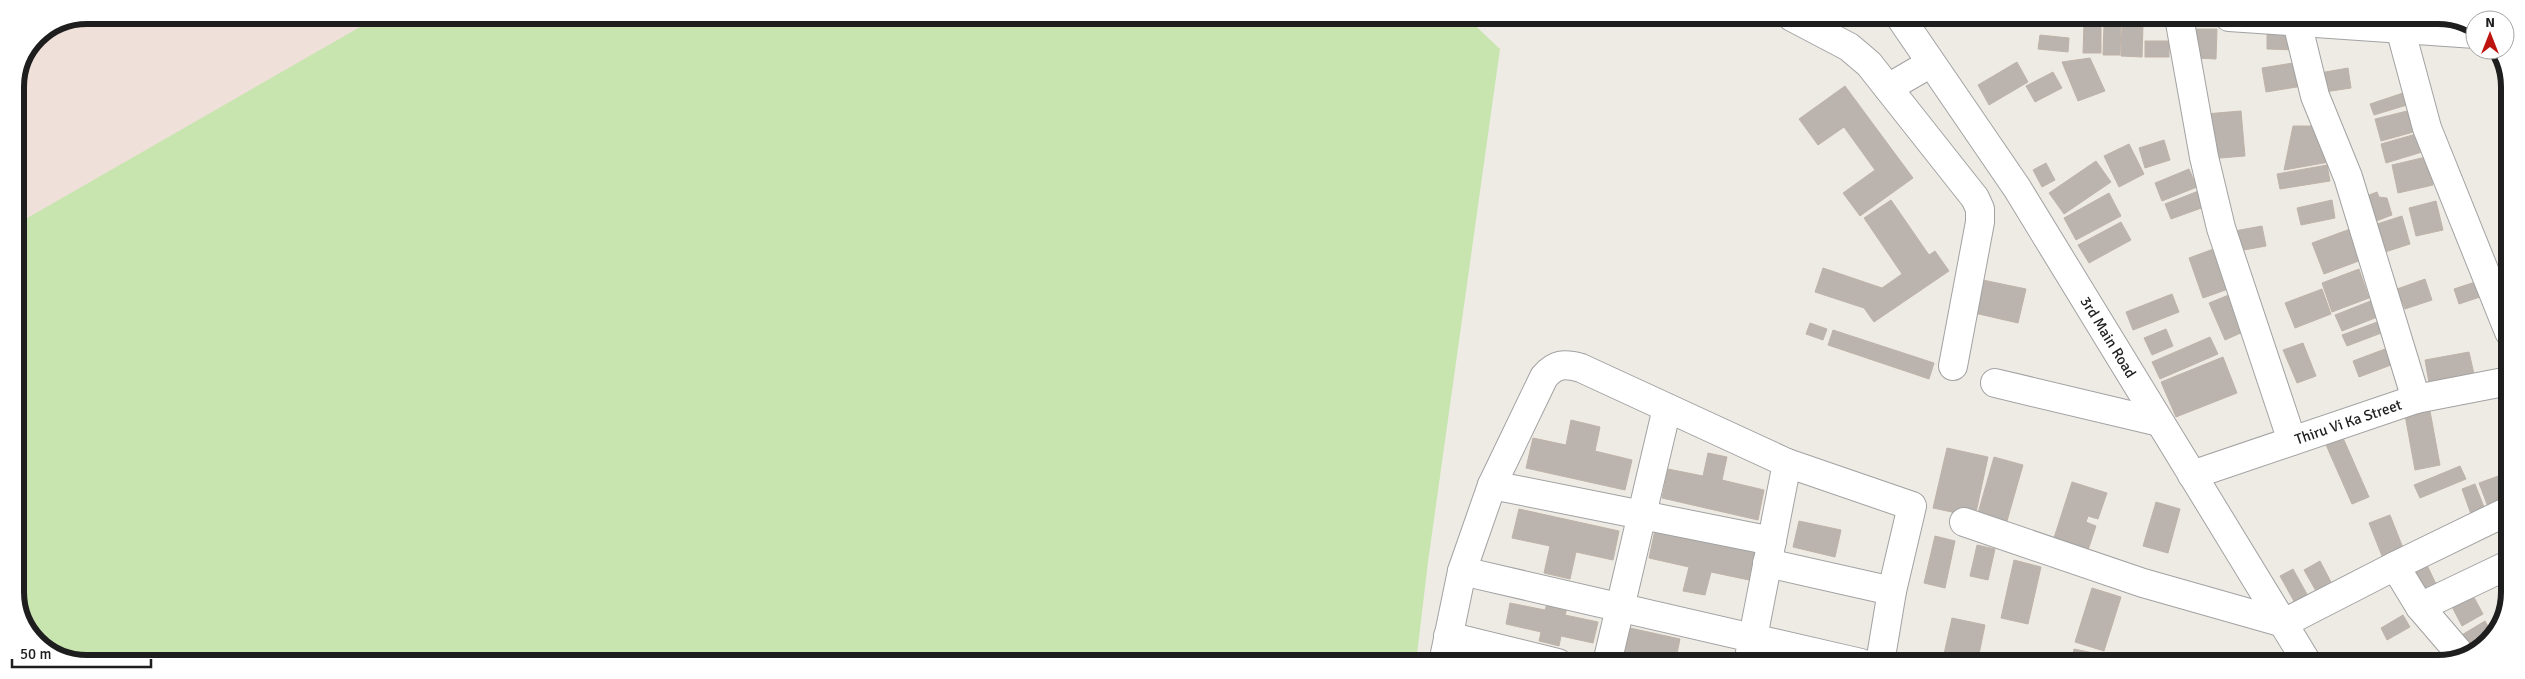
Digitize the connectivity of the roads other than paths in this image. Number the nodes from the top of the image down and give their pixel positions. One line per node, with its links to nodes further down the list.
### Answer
1 (1805, 24): 9 (street)
2 (1905, 24): 8 (street, 3rd Main Road)
3 (2180, 24): 17 (street)
4 (2297, 24): 14 (street)
5 (2331, 24): 6 (street)
6 (2400, 28): 7 (street); 10 (street)
7 (2465, 33)
8 (1931, 63): 9 (street); 16 (street, 3rd Main Road)
9 (1888, 88): 11 (street)
10 (2501, 312)
11 (1953, 366)
12 (1995, 383): 16 (street)
13 (2501, 383): 14 (street, Thiru Vi Ka Street)
14 (2416, 399): 17 (street, Thiru Vi Ka Street)
15 (1667, 408): 18 (street); 20 (street); 22 (street)
16 (2159, 422): 19 (street, 3rd Main Road)
17 (2292, 441): 19 (street, Thiru Vi Ka Street)
18 (1787, 463): 24 (street); 28 (street)
19 (2192, 475): 31 (street, 3rd Main Road)
20 (1492, 485): 22 (street); 27 (street)
21 (2501, 514): 25 (street)
22 (1642, 515): 24 (street); 29 (street)
23 (1964, 522): 31 (street)
24 (1770, 552): 28 (street); 33 (street)
25 (2395, 566): 30 (street); 31 (street)
26 (2501, 568): 30 (street)
27 (1462, 572): 29 (street); 32 (street)
28 (1892, 591): 40 (street)
29 (1619, 607): 33 (street); 37 (street)
30 (2420, 607): 34 (street)
31 (2284, 623): 41 (street, 3rd Main Road)
32 (1448, 636): 35 (street); 36 (street)
33 (1753, 637): 38 (street); 39 (street)
34 (2458, 652)
35 (1444, 655)
36 (1525, 655)
37 (1609, 655)
38 (1750, 655)
39 (1828, 655)
40 (1881, 655)
41 (2303, 655)

